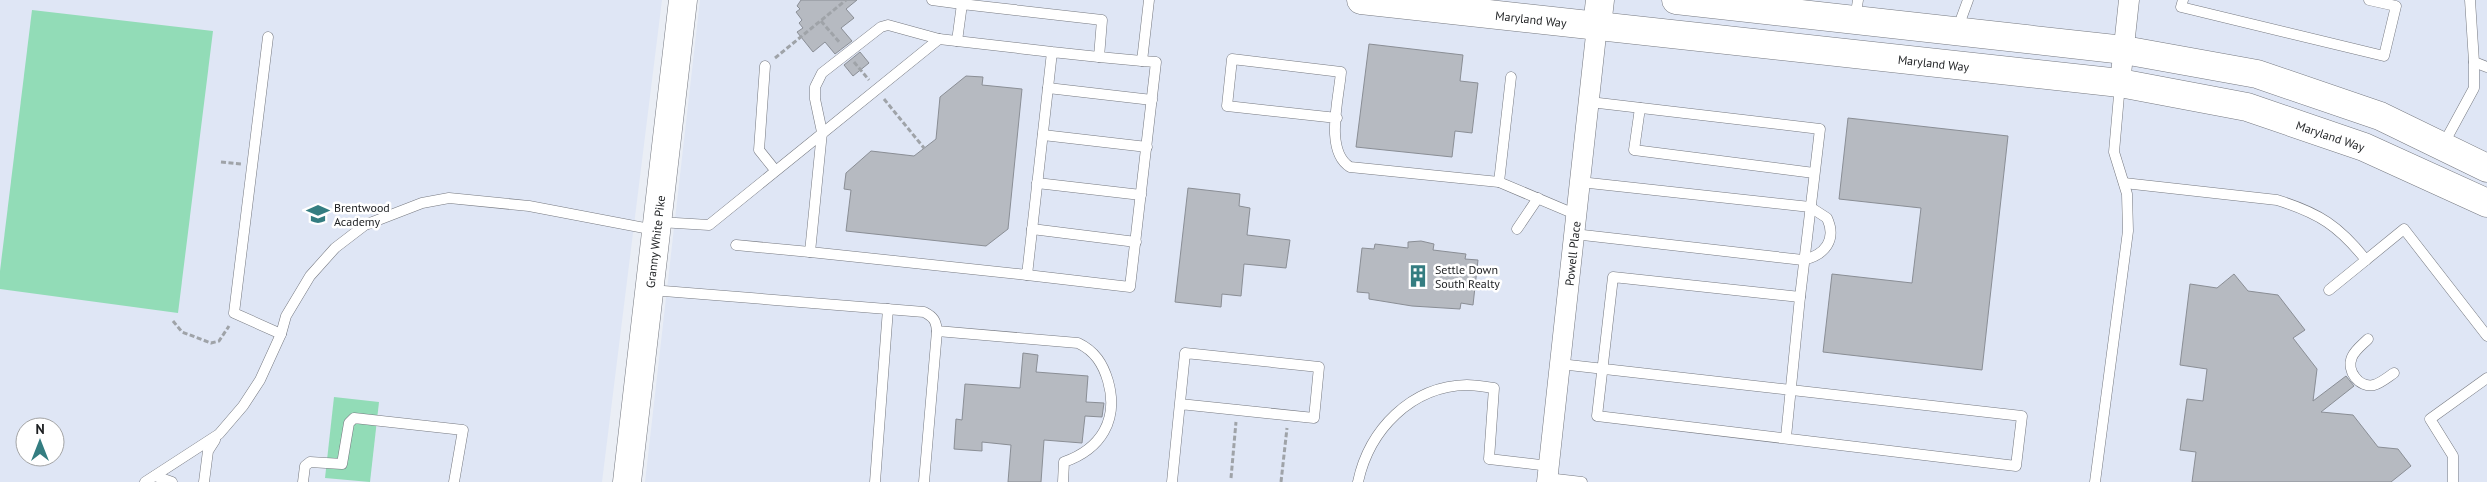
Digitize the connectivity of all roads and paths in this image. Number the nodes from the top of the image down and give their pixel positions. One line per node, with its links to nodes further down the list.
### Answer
1 (683, 0): 52 (main road, Granny White Pike)
2 (846, 0): 25 (path)
3 (932, 0): 13 (lane)
4 (1149, 0): 23 (lane)
5 (1361, 0): 15 (main road, Maryland Way)
6 (1676, 0): 14 (main road)
7 (1968, 0): 16 (lane)
8 (2129, 0): 20 (street)
9 (2183, 0): 12 (lane)
10 (2369, 0): 12 (lane)
11 (2470, 0): 24 (lane)
12 (2396, 3)
13 (962, 4): 19 (lane); 22 (lane)
14 (1856, 10): 16 (main road)
15 (1599, 13): 28 (main road, Maryland Way); 31 (street, Powell Place)
16 (1957, 31): 20 (main road)
17 (268, 37): 39 (lane)
18 (939, 39): 19 (lane); 34 (lane); 34 (lane)
19 (957, 41): 21 (lane)
20 (2124, 50): 28 (street); 36 (main road)
21 (1052, 52): 22 (lane); 29 (lane)
22 (1099, 57): 23 (lane)
23 (1142, 60): 30 (lane)
24 (2474, 62): 26 (lane); 36 (lane)
25 (765, 66): 41 (lane)
26 (2487, 67)
27 (1511, 77): 43 (lane)
28 (2120, 83): 46 (lane); 49 (main road, Maryland Way)
29 (1048, 88): 30 (lane); 35 (lane)
30 (1152, 100): 37 (lane)
31 (1590, 102): 32 (lane); 44 (street, Powell Place)
32 (1640, 108): 42 (lane); 42 (lane)
33 (1337, 118): 33 (lane); 43 (lane)
34 (822, 132): 41 (lane); 57 (lane)
35 (1043, 135): 37 (lane); 45 (lane)
36 (2443, 146): 40 (main road)
37 (1146, 147): 47 (lane)
38 (221, 162): 39 (path)
39 (252, 165): 65 (lane)
40 (2487, 168)
41 (775, 170): 52 (lane)
42 (1814, 173): 50 (lane)
43 (1499, 182): 48 (lane)
44 (1580, 182): 50 (lane); 51 (street, Powell Place)
45 (1037, 183): 47 (lane); 53 (lane)
46 (2124, 183): 59 (lane); 97 (lane)
47 (1141, 195): 55 (lane)
48 (1538, 198): 51 (lane); 54 (lane)
49 (2487, 203)
50 (1810, 207): 58 (lane); 58 (lane)
51 (1576, 225): 58 (lane); 71 (street, Powell Place)
52 (657, 226): 61 (main road, Granny White Pike); 68 (lane)
53 (1032, 229): 55 (lane); 60 (lane)
54 (1517, 229)
55 (1136, 242): 60 (lane)
56 (736, 245): 57 (lane)
57 (810, 252): 60 (lane)
58 (1803, 260): 63 (lane)
59 (2366, 260): 62 (lane); 69 (lane)
60 (1027, 275)
61 (649, 290): 64 (lane); 89 (main road, Granny White Pike)
62 (2329, 290)
63 (1800, 297): 72 (lane); 75 (lane)
64 (888, 309): 67 (lane); 90 (lane)
65 (239, 316): 66 (path); 68 (lane)
66 (173, 321)
67 (937, 331): 91 (lane); 92 (lane)
68 (281, 334): 79 (lane)
69 (2487, 336)
70 (2368, 339): 73 (lane)
71 (1560, 364): 72 (lane); 82 (street, Powell Place)
72 (1602, 369): 75 (lane); 80 (lane)
73 (2394, 374)
74 (2487, 378): 98 (lane)
75 (1791, 390): 80 (lane); 80 (lane)
76 (1180, 404): 77 (lane); 78 (lane); 93 (lane)
77 (1237, 410): 78 (lane); 83 (path)
78 (1289, 415): 94 (path)
79 (219, 434): 81 (lane); 86 (lane)
80 (1786, 437)
81 (156, 476): 84 (lane); 85 (lane)
82 (1548, 476): 95 (lane); 96 (lane)
83 (1231, 478)
84 (145, 482)
85 (172, 482)
86 (204, 482)
87 (302, 482): 88 (lane)
88 (454, 482)
89 (627, 482)
90 (875, 482)
91 (924, 482)
92 (1063, 482)
93 (1172, 482)
94 (1281, 482)
95 (1358, 482)
96 (1582, 482)
97 (2095, 482)
98 (2453, 482)

